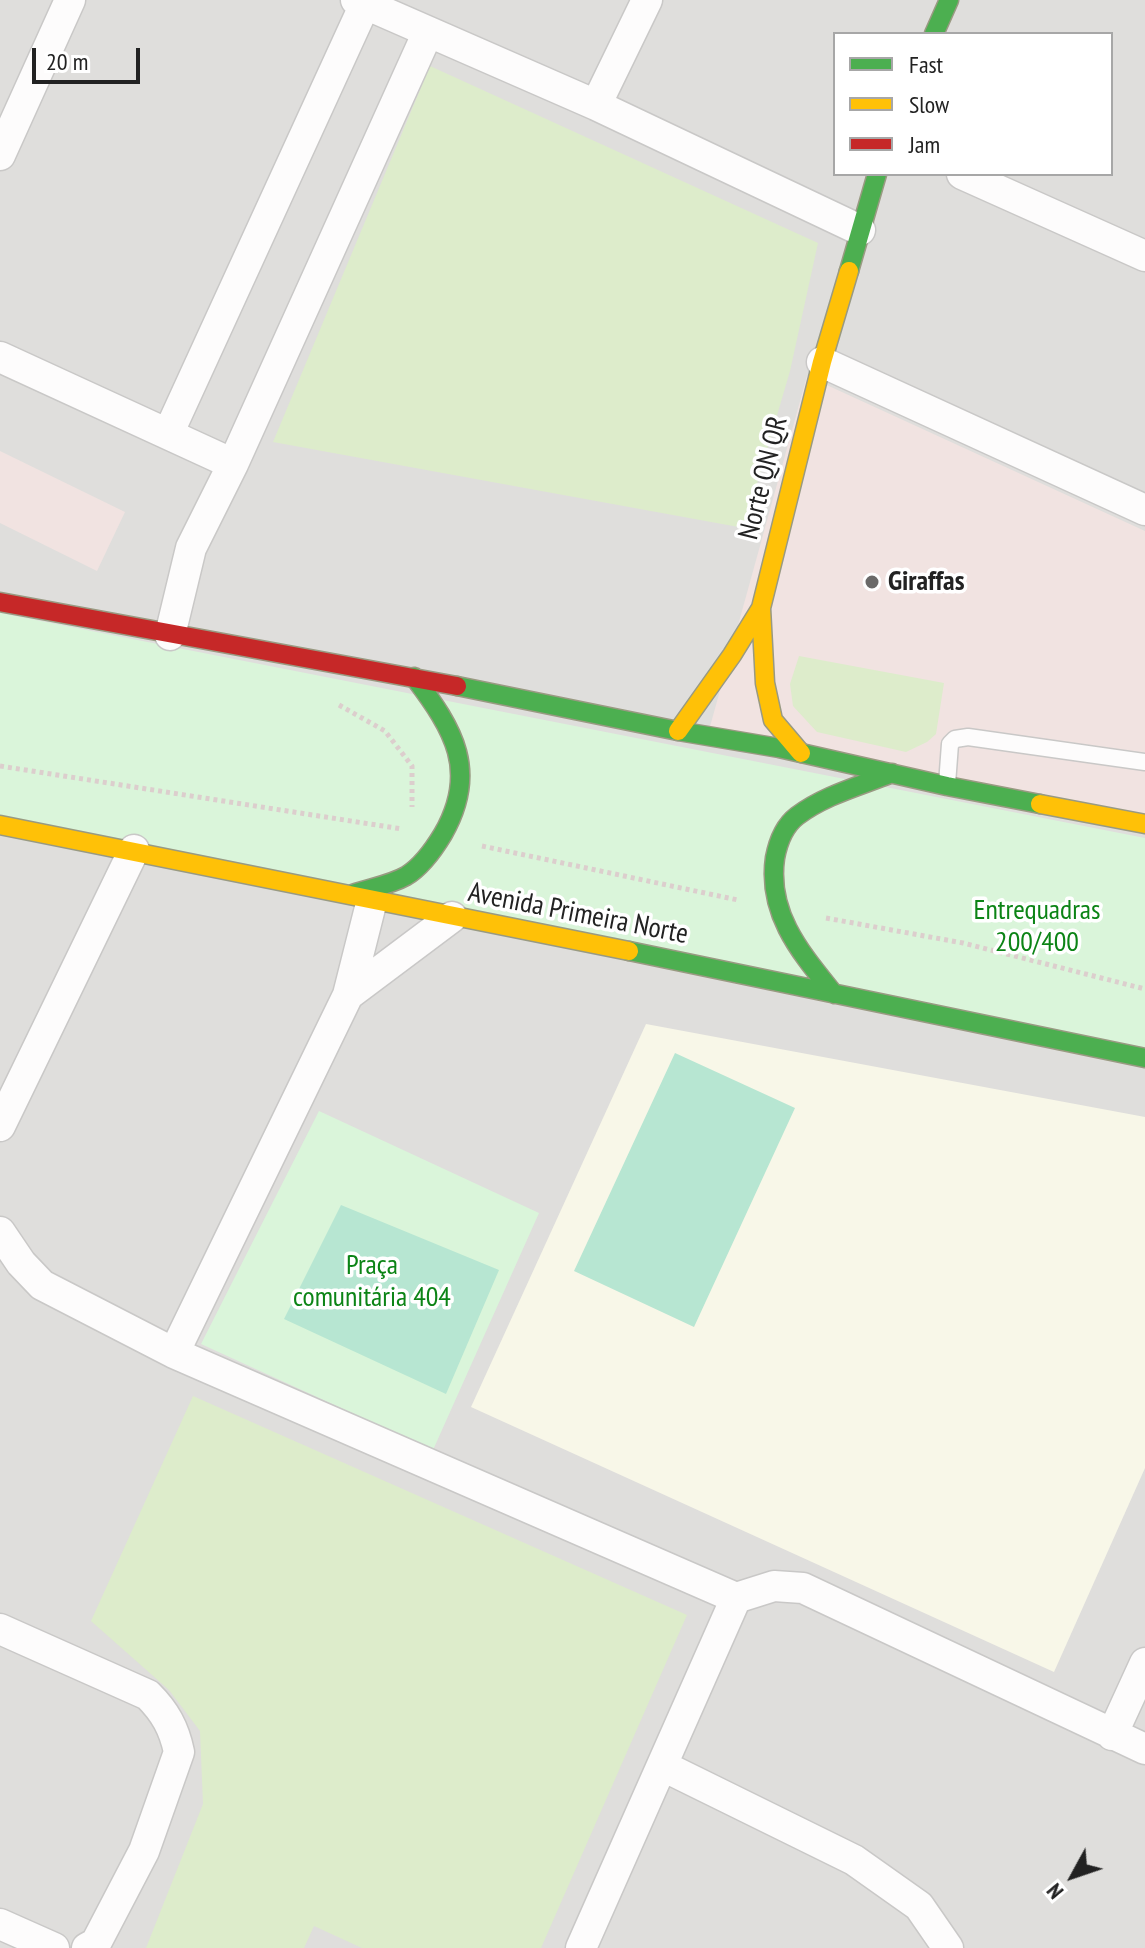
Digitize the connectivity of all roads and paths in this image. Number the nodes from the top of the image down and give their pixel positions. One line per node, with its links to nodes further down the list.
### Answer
1 (70, 0): 8 (street)
2 (647, 0): 7 (street)
3 (949, 0): 6 (main road)
4 (360, 2): 5 (street); 15 (street)
5 (428, 32): 7 (street); 16 (street)
6 (935, 32)
7 (596, 105): 11 (street)
8 (0, 155)
9 (876, 176): 11 (main road, Norte QN QR)
10 (966, 176): 12 (street)
11 (860, 230): 14 (main road, Norte QN QR)
12 (1145, 256)
13 (0, 357): 15 (street)
14 (822, 362): 17 (street); 19 (main road, Norte QN QR)
15 (168, 434): 16 (street)
16 (233, 464): 20 (street)
17 (1145, 510)
18 (0, 602): 20 (main road)
19 (761, 608): 23 (main road, Norte QN QR); 24 (main road, Norte QN QR)
20 (170, 635): 21 (main road)
21 (414, 677): 23 (main road); 32 (main road)
22 (332, 700): 31 (path)
23 (678, 731): 24 (main road)
24 (801, 753): 27 (main road)
25 (1145, 762): 28 (lane)
26 (0, 766): 31 (path)
27 (892, 773): 28 (main road); 38 (main road)
28 (947, 786): 29 (main road)
29 (1145, 824)
30 (0, 825): 34 (main road, Avenida Primeira Norte)
31 (403, 830): 32 (path); 33 (path)
32 (442, 836): 36 (main road); 37 (path)
33 (398, 840)
34 (134, 850): 36 (main road, Avenida Primeira Norte); 45 (street)
35 (740, 889): 37 (path)
36 (362, 897): 40 (main road, Avenida Primeira Norte); 43 (street)
37 (740, 901): 39 (path)
38 (775, 905): 41 (path); 42 (main road)
39 (742, 913)
40 (452, 917): 42 (main road, Avenida Primeira Norte); 43 (street)
41 (1145, 989)
42 (834, 994): 44 (main road, Avenida Primeira Norte)
43 (348, 995): 47 (street)
44 (1145, 1058)
45 (0, 1126)
46 (0, 1232): 47 (street)
47 (174, 1353): 48 (street)
48 (736, 1598): 51 (street); 53 (street)
49 (0, 1629): 56 (street)
50 (1145, 1663): 51 (street)
51 (1112, 1735): 52 (street)
52 (1145, 1749)
53 (663, 1766): 57 (street); 58 (street)
54 (0, 1924): 55 (street)
55 (54, 1948)
56 (87, 1948)
57 (581, 1948)
58 (948, 1948)

